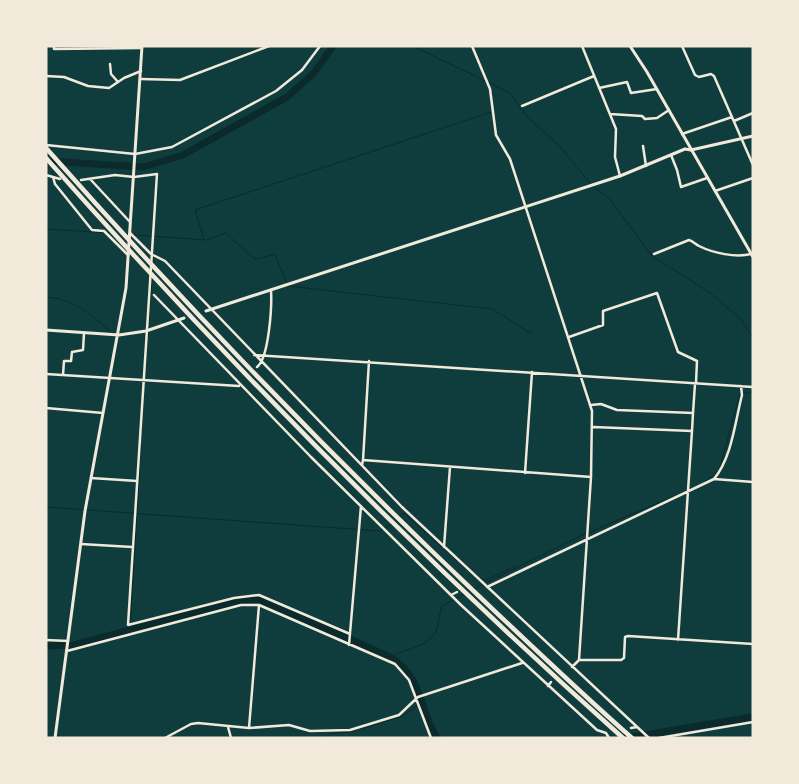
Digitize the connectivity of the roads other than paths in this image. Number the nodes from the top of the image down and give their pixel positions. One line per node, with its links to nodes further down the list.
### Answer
1 (54, 46): 8 (street)
2 (269, 46): 13 (street)
3 (320, 46): 29 (street)
4 (472, 46): 44 (street)
5 (582, 46): 12 (street)
6 (630, 46): 16 (main road)
7 (682, 46): 21 (street)
8 (142, 47): 10 (main road)
9 (110, 64): 14 (street)
10 (141, 71): 13 (main road); 14 (street)
11 (46, 76): 14 (street)
12 (594, 76): 15 (street); 17 (street)
13 (141, 79): 29 (main road)
14 (118, 82)
15 (599, 88): 16 (street); 20 (street)
16 (657, 89): 18 (main road)
17 (522, 106)
18 (669, 110): 20 (street); 23 (main road)
19 (753, 113): 22 (street)
20 (610, 114): 36 (street)
21 (732, 117): 22 (street); 23 (street)
22 (734, 121): 25 (street)
23 (682, 134): 28 (main road)
24 (753, 136): 25 (main road)
25 (742, 139): 28 (main road); 32 (street)
26 (46, 146): 29 (street); 138 (highway)
27 (643, 146): 33 (street)
28 (691, 150): 30 (main road); 39 (main road)
29 (135, 154): 35 (main road)
30 (670, 156): 33 (main road); 39 (street)
31 (46, 158): 38 (highway)
32 (753, 165)
33 (646, 166): 36 (main road)
34 (46, 175): 37 (street)
35 (134, 176): 42 (street); 45 (main road); 47 (street)
36 (620, 176): 44 (main road)
37 (53, 177): 38 (street); 50 (street)
38 (61, 177): 137 (highway)
39 (707, 178): 43 (main road)
40 (753, 178): 43 (street)
41 (81, 180): 42 (street)
42 (91, 180): 45 (street)
43 (715, 191): 49 (main road)
44 (526, 206): 51 (main road); 61 (street)
45 (131, 223): 46 (main road)
46 (130, 233): 47 (street); 50 (main road)
47 (151, 254): 53 (street); 58 (street)
48 (654, 254): 49 (street)
49 (752, 255)
50 (129, 256): 60 (main road)
51 (271, 290): 53 (main road); 63 (street)
52 (154, 295): 56 (street)
53 (211, 310): 54 (main road); 62 (street)
54 (206, 311)
55 (184, 318): 56 (main road)
56 (178, 321): 58 (main road); 74 (street)
57 (46, 330): 59 (main road)
58 (146, 331): 60 (main road); 73 (street)
59 (84, 333): 60 (main road); 69 (street)
60 (119, 335): 71 (main road)
61 (569, 337): 70 (street); 75 (street)
62 (254, 354): 63 (street); 65 (street)
63 (265, 354): 64 (street); 65 (street)
64 (369, 361): 67 (street); 89 (street)
65 (262, 364): 66 (street); 85 (street)
66 (257, 367)
67 (532, 372): 70 (street); 92 (street)
68 (46, 374): 69 (street)
69 (63, 375): 71 (street)
70 (582, 376): 75 (street); 79 (street)
71 (110, 378): 73 (street); 81 (main road)
72 (240, 379): 74 (street)
73 (143, 380): 76 (street); 96 (street)
74 (237, 383): 76 (street)
75 (696, 383): 77 (street); 82 (street)
76 (240, 386): 88 (street)
77 (741, 386): 78 (street); 95 (street)
78 (753, 387)
79 (591, 405): 82 (street); 83 (street)
80 (46, 408): 81 (street)
81 (104, 413): 93 (main road)
82 (693, 413): 84 (street)
83 (593, 427): 84 (street); 94 (street)
84 (692, 431): 98 (street)
85 (329, 433): 86 (street); 90 (street)
86 (326, 436)
87 (311, 451): 88 (street)
88 (308, 454): 99 (street)
89 (363, 460): 90 (street); 91 (street)
90 (362, 465): 104 (street)
91 (450, 467): 92 (street); 104 (street)
92 (526, 473): 94 (street)
93 (90, 478): 96 (street); 103 (main road)
94 (591, 478): 102 (street)
95 (714, 479): 97 (street); 98 (street)
96 (137, 480): 105 (street)
97 (753, 482)
98 (688, 493): 102 (street); 114 (street)
99 (361, 506): 101 (street); 112 (street)
100 (386, 525): 101 (street)
101 (383, 528): 110 (street)
102 (587, 538): 108 (street); 119 (street)
103 (80, 544): 105 (street); 115 (main road)
104 (444, 546): 106 (street)
105 (132, 547): 112 (street)
106 (480, 580): 107 (street); 108 (street)
107 (476, 582)
108 (487, 587): 121 (street)
109 (457, 592): 110 (street)
110 (451, 595): 120 (street)
111 (259, 605): 117 (street); 118 (street); 128 (street)
112 (350, 634): 117 (street)
113 (46, 640): 115 (street)
114 (678, 640): 116 (street); 119 (street)
115 (68, 642): 118 (main road)
116 (753, 644)
117 (349, 645): 124 (street)
118 (67, 650): 132 (main road)
119 (579, 660): 121 (street)
120 (522, 663): 123 (street); 124 (street)
121 (569, 667): 127 (street)
122 (551, 682): 123 (street)
123 (548, 686): 131 (street)
124 (417, 699): 128 (street); 135 (street)
125 (753, 722): 140 (street)
126 (228, 727): 128 (street); 133 (street); 134 (street)
127 (636, 727): 129 (street); 139 (street)
128 (249, 728)
129 (631, 728)
130 (610, 732): 131 (street)
131 (606, 734): 136 (street)
132 (55, 738)
133 (165, 738)
134 (231, 738)
135 (431, 738)
136 (609, 738)
137 (622, 738)
138 (632, 738)
139 (649, 738)
140 (659, 738)

